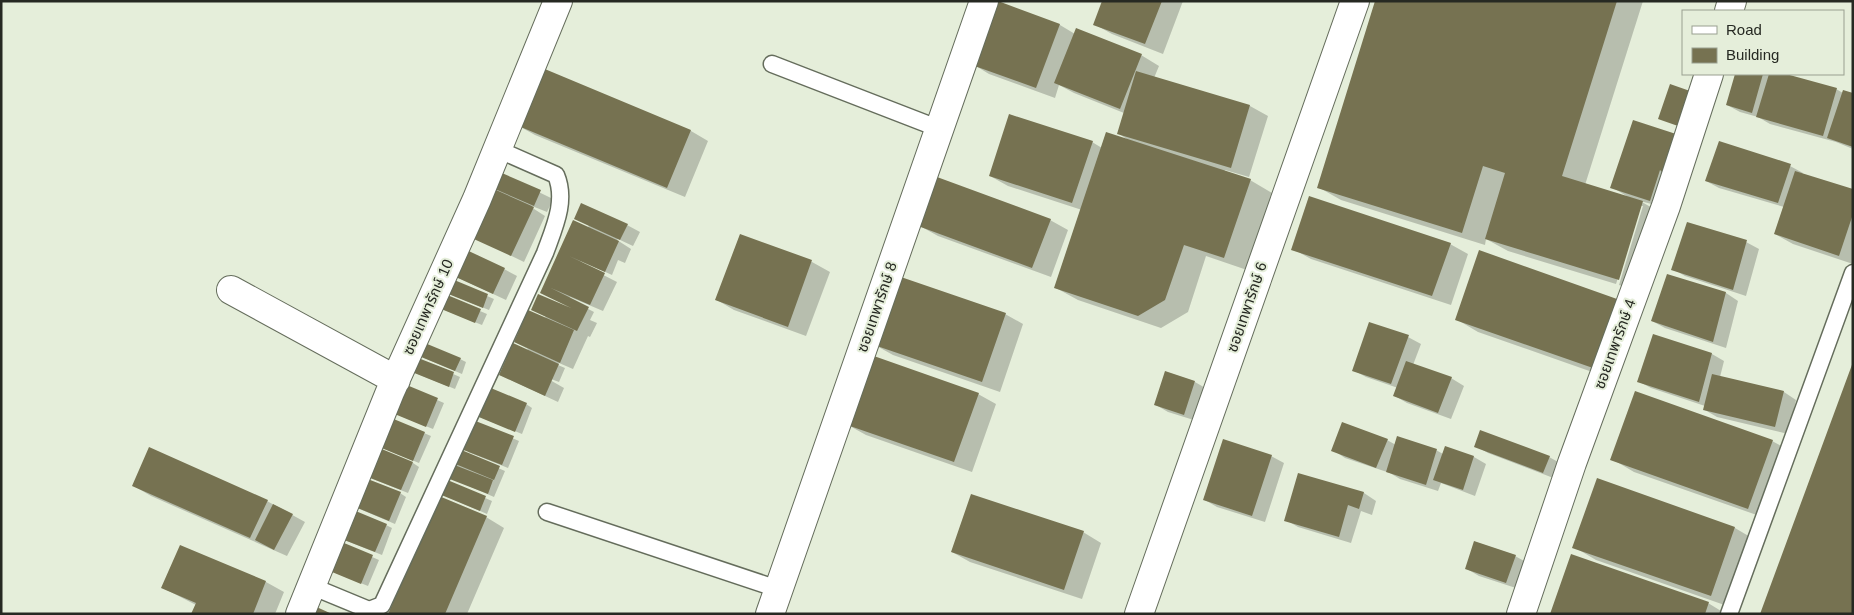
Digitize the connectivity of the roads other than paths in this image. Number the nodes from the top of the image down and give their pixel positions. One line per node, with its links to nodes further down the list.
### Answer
1 (558, 1): 7 (street, ซอยเทพารักษ์ 10)
2 (984, 1): 6 (street, ซอยเทพารักษ์ 8)
3 (1355, 1): 15 (street, ซอยเทพารักษ์ 6)
4 (772, 64): 6 (lane)
5 (1709, 75): 16 (street, ซอยเทพารักษ์ 4)
6 (940, 129): 13 (street, ซอยเทพารักษ์ 8)
7 (497, 149): 10 (street, ซอยเทพารักษ์ 10); 12 (lane)
8 (1853, 273): 17 (lane)
9 (231, 290): 10 (street)
10 (396, 380): 12 (street, ซอยเทพารักษ์ 10)
11 (547, 512): 13 (lane)
12 (311, 586): 14 (street, ซอยเทพารักษ์ 10)
13 (774, 601)
14 (300, 614)
15 (1139, 614)
16 (1521, 614)
17 (1729, 614)

